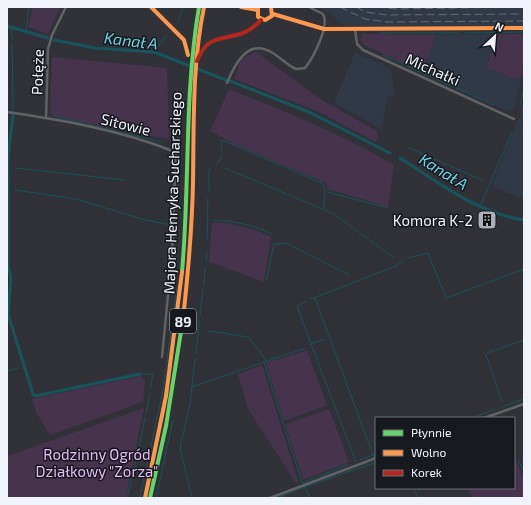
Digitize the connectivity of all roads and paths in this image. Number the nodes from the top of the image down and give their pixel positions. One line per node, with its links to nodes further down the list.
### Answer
1 (66, 7): 17 (street, Połęże)
2 (151, 7): 13 (main road)
3 (241, 7): 7 (main road)
4 (271, 7): 8 (main road)
5 (309, 7): 11 (street)
6 (201, 8): 13 (main road, Majora Henryka Sucharskiego / 89); 14 (main road, Majora Henryka Sucharskiego / 89)
7 (258, 9): 9 (main road)
8 (273, 14): 9 (main road); 11 (main road)
9 (261, 20): 14 (main road)
10 (524, 28): 12 (main road, Michałki)
11 (324, 29): 12 (main road, Michałki); 15 (street)
12 (355, 29): 18 (street, Michałki)
13 (190, 62): 23 (main road, Majora Henryka Sucharskiego / 89)
14 (195, 65): 24 (main road, Majora Henryka Sucharskiego / 89)
15 (227, 83)
16 (7, 112): 17 (street, Sitowie)
17 (46, 118): 19 (street, Sitowie)
18 (514, 119)
19 (162, 356)
20 (524, 404): 21 (street)
21 (487, 417)
22 (375, 458): 25 (street)
23 (145, 498)
24 (150, 498)
25 (270, 498)

